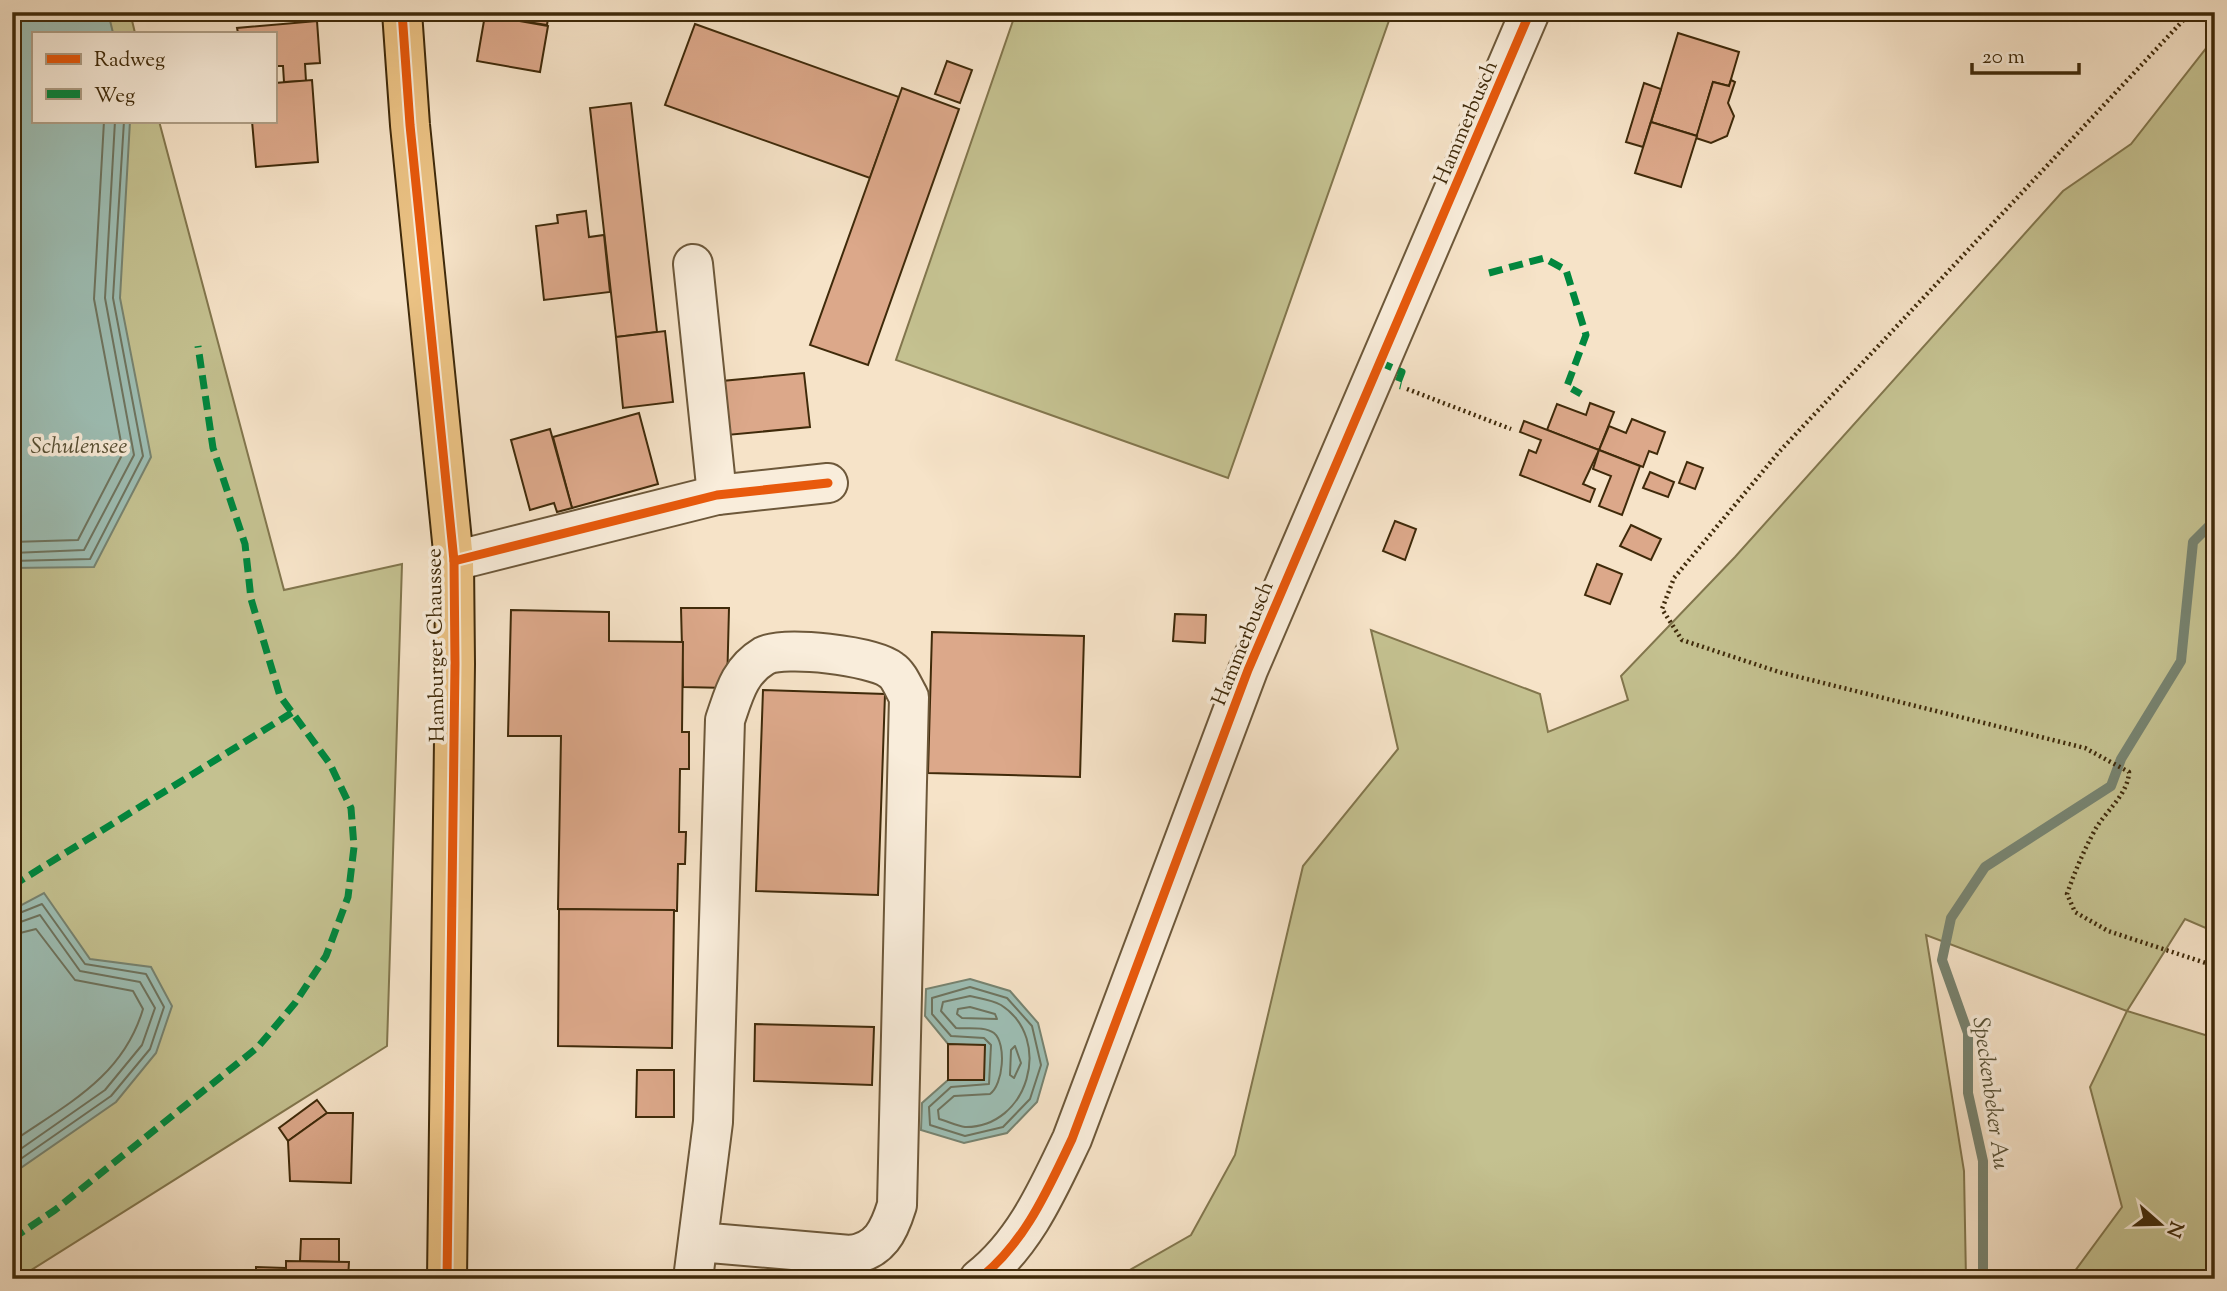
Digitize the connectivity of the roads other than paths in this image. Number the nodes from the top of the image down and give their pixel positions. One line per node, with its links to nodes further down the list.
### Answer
1 (402, 12): 6 (main road, Hamburger Chaussee)
2 (1530, 12): 9 (street, Hammerbusch)
3 (694, 264): 5 (street)
4 (828, 483): 5 (street)
5 (717, 495): 6 (street)
6 (454, 561): 8 (main road, Hamburger Chaussee)
7 (696, 1260): 7 (street)
8 (447, 1279)
9 (979, 1279)

